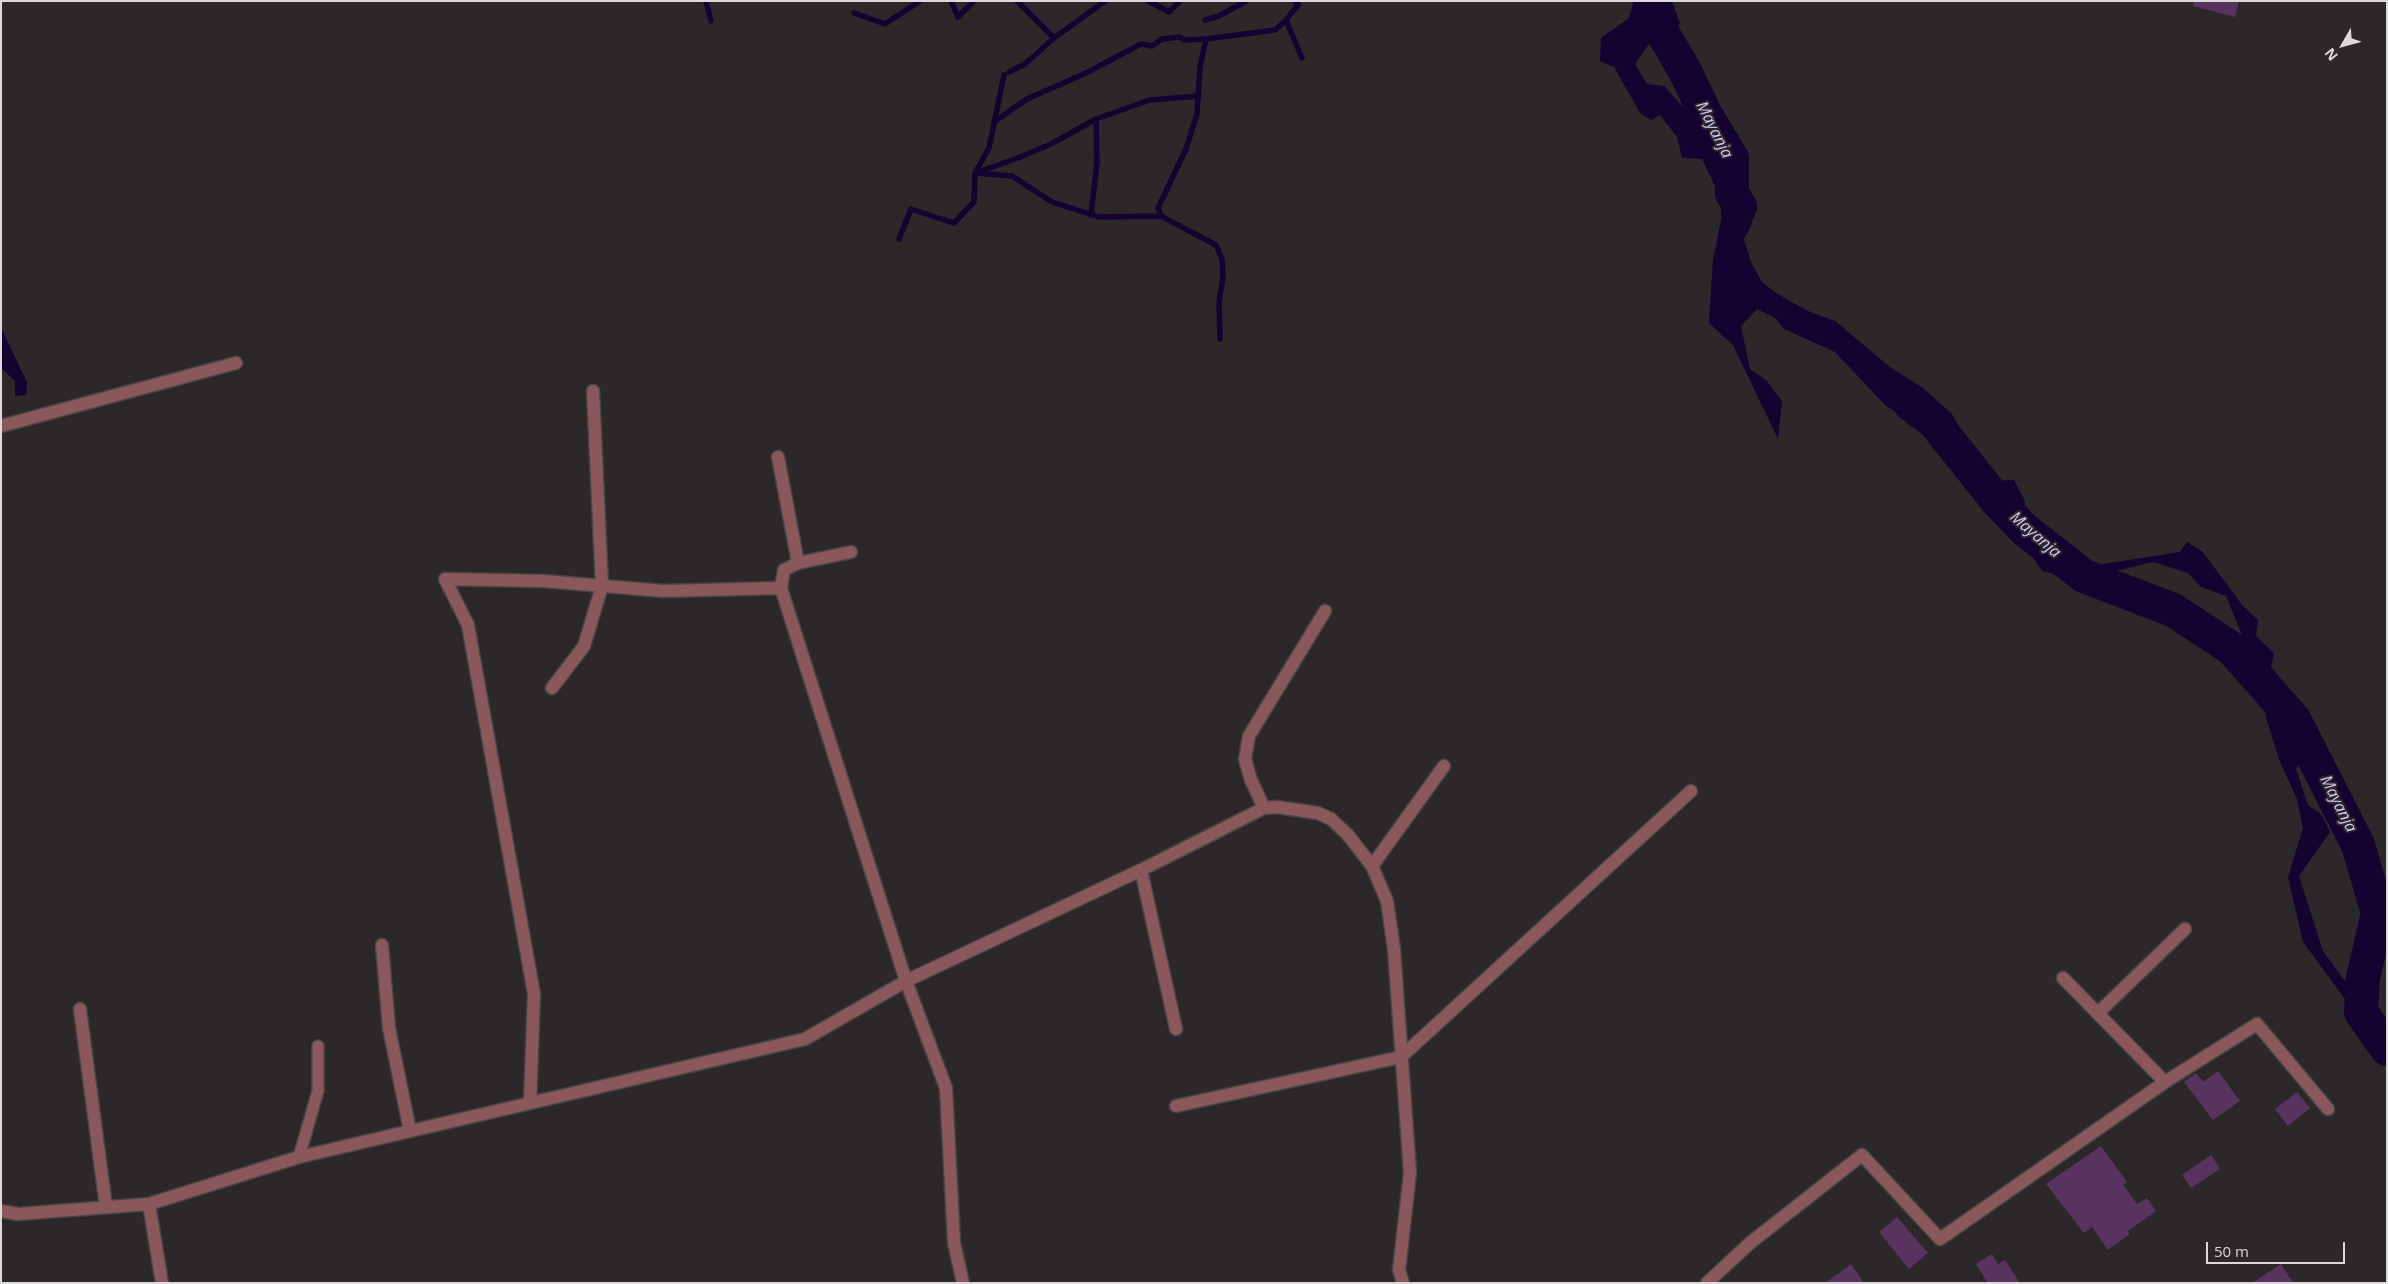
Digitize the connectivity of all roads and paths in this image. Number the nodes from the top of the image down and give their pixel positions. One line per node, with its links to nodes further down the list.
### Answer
1 (236, 363): 3 (street)
2 (593, 391): 7 (street)
3 (1, 426)
4 (778, 457): 6 (street)
5 (851, 552): 6 (street)
6 (798, 563): 8 (street)
7 (602, 586): 8 (street); 10 (street); 26 (street)
8 (781, 588): 19 (street)
9 (1325, 611): 13 (street)
10 (552, 688)
11 (1444, 766): 14 (street)
12 (1691, 791): 24 (street)
13 (1264, 808): 14 (street); 15 (street)
14 (1372, 866): 24 (street)
15 (1141, 870): 19 (street); 22 (street)
16 (2185, 929): 21 (street)
17 (382, 945): 29 (street)
18 (2064, 978): 21 (street)
19 (906, 981): 26 (street); 35 (street)
20 (80, 1009): 32 (street)
21 (2098, 1013): 25 (street)
22 (1176, 1029)
23 (318, 1046): 30 (lane)
24 (1401, 1057): 27 (street); 36 (street)
25 (2165, 1082): 28 (street); 37 (street)
26 (530, 1103): 29 (street)
27 (1176, 1106)
28 (2328, 1109)
29 (410, 1131): 30 (street)
30 (299, 1156): 31 (street)
31 (149, 1204): 32 (street); 34 (street)
32 (106, 1207): 33 (street)
33 (1, 1211)
34 (162, 1283)
35 (963, 1283)
36 (1403, 1283)
37 (1707, 1283)

